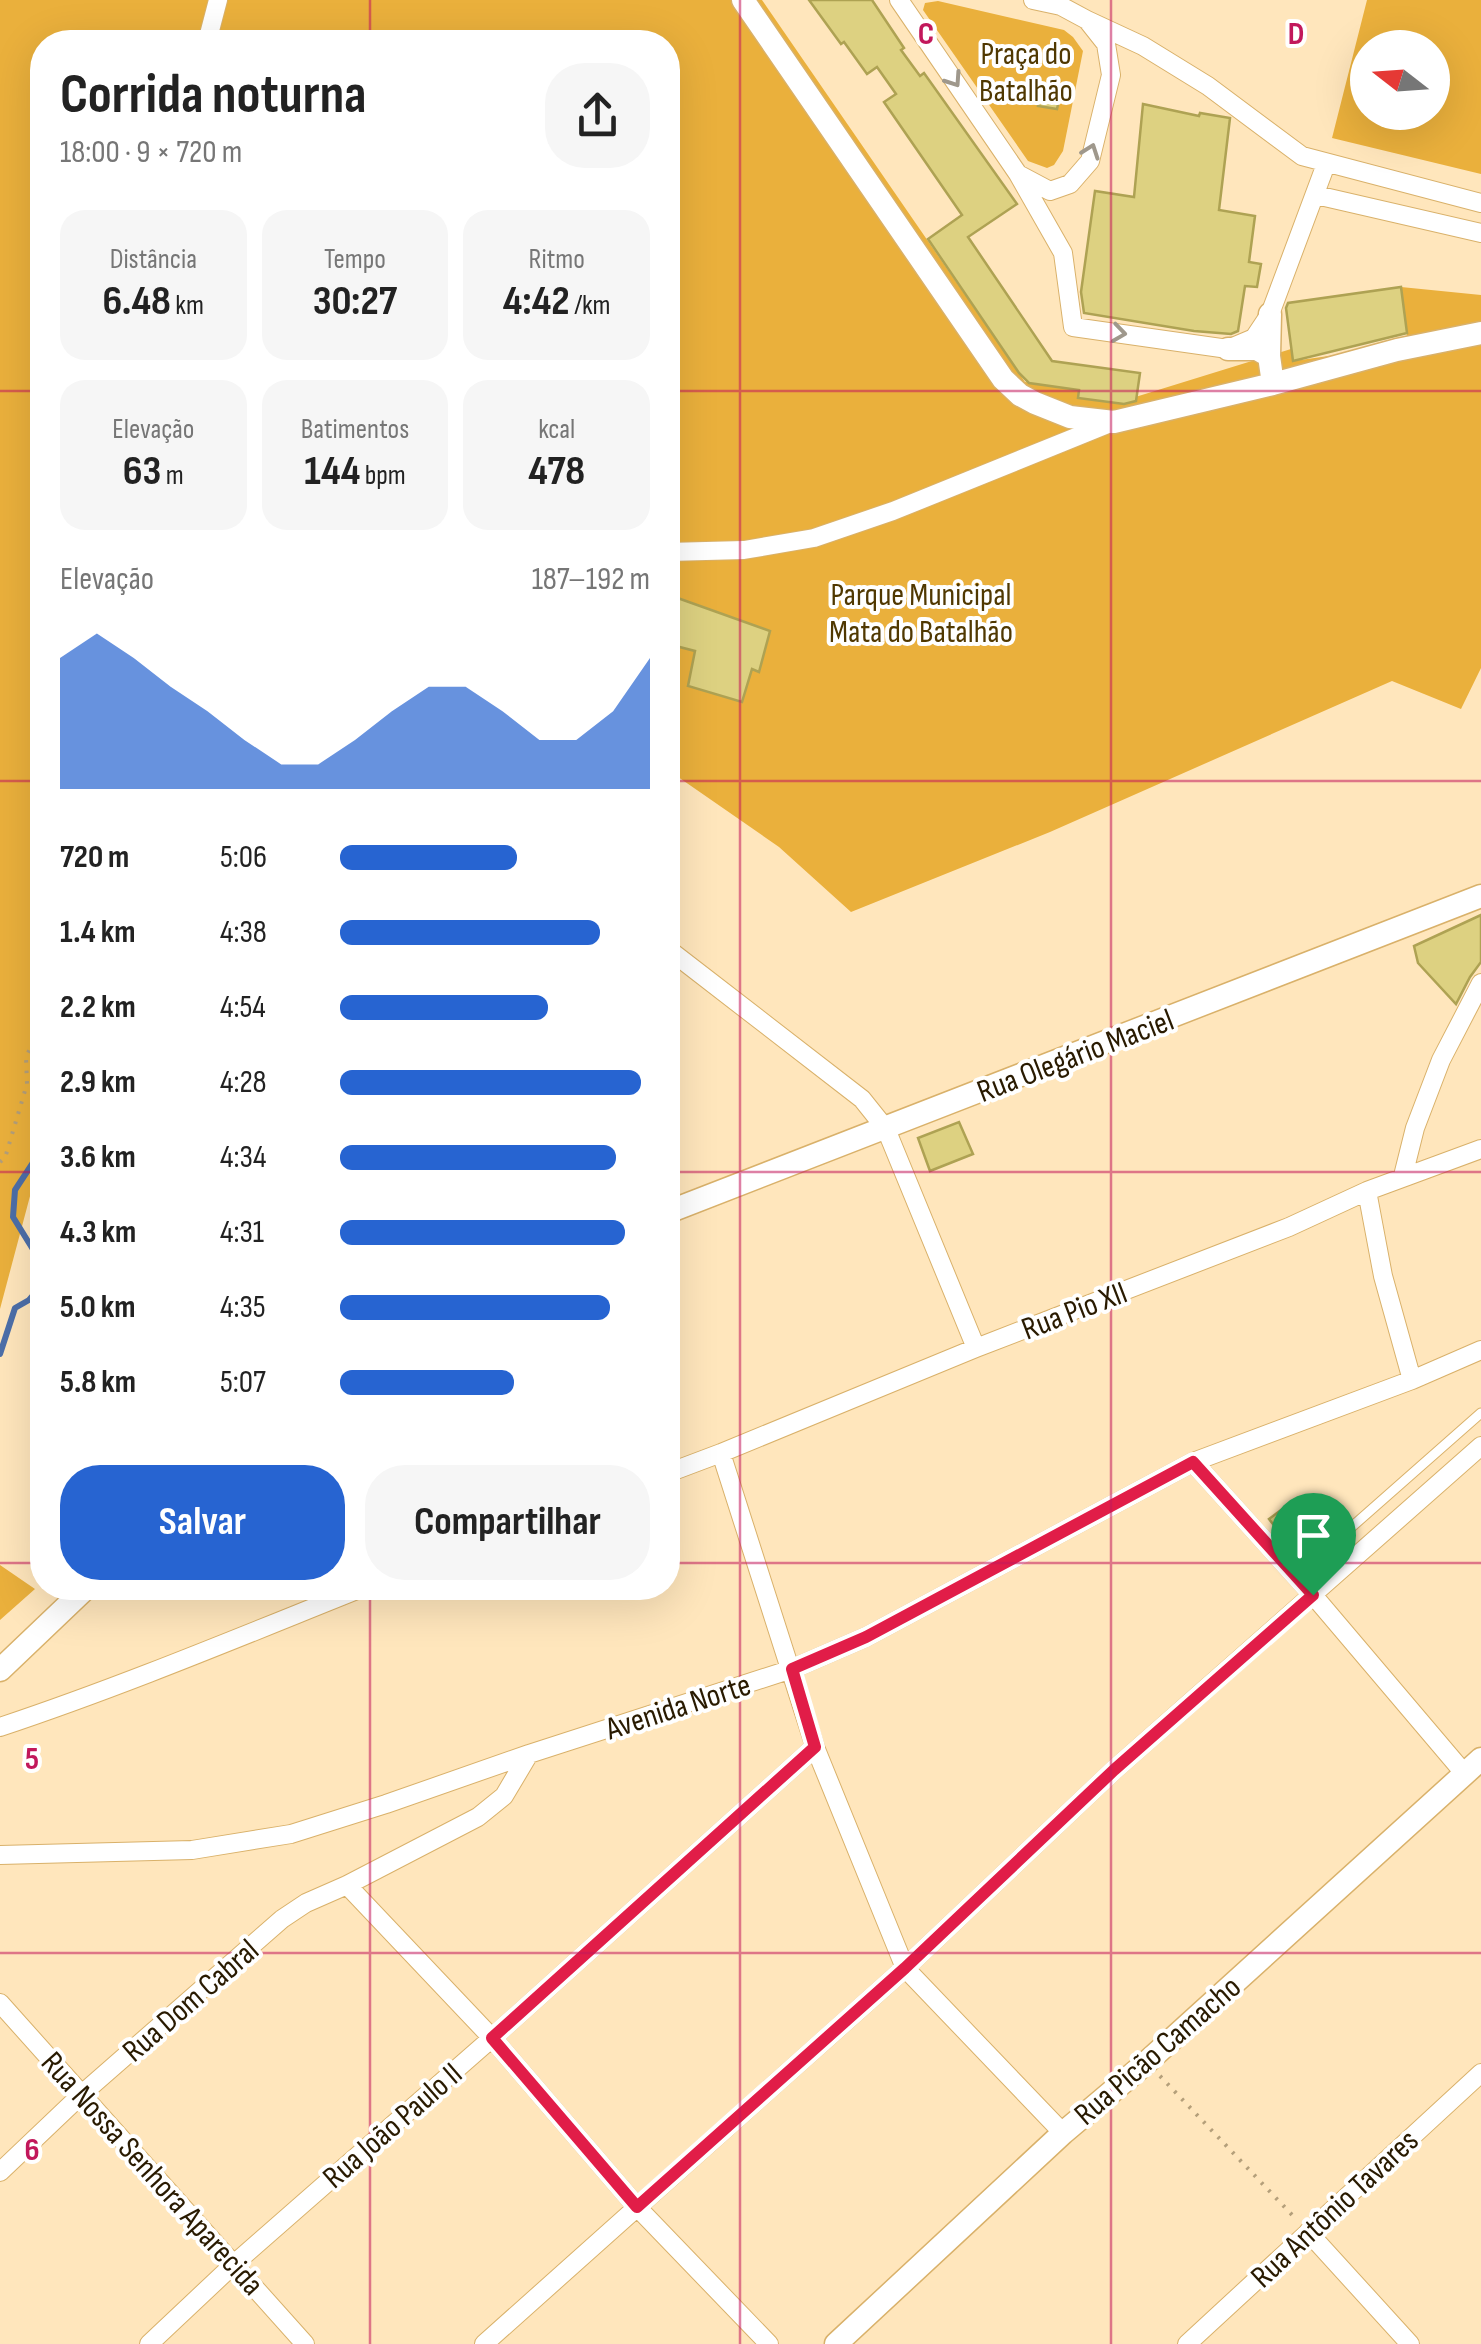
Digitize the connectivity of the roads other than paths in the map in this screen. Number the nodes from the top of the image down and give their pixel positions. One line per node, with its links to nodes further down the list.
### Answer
1 (218, 0): 6 (street)
2 (743, 0): 17 (street)
3 (1032, 0): 5 (street)
4 (907, 5): 8 (street, one-way to 8)
5 (1087, 20): 7 (street); 8 (street, one-way to 5)
6 (209, 30)
7 (1326, 164): 9 (street); 10 (street)
8 (1018, 174): 14 (street, one-way to 14)
9 (1316, 195): 11 (street); 12 (street)
10 (1481, 203)
11 (1481, 233)
12 (1270, 314): 14 (street); 15 (street)
13 (1481, 333): 16 (street)
14 (1228, 349): 15 (street)
15 (1269, 356): 16 (street)
16 (1273, 384): 17 (street)
17 (1114, 422): 18 (street)
18 (680, 552)
19 (1481, 896): 22 (street, Rua Olegário Maciel)
20 (680, 958): 22 (street)
21 (1481, 983): 24 (street)
22 (886, 1129): 26 (street, Rua Olegário Maciel); 27 (street)
23 (1481, 1149): 24 (street, Rua Pio XII)
24 (1403, 1176): 25 (street, Rua Pio XII)
25 (1367, 1191): 27 (street, Rua Pio XII); 29 (street)
26 (680, 1207)
27 (976, 1348): 32 (street, Rua Pio XII)
28 (1481, 1350): 29 (street, Avenida Norte)
29 (1412, 1380): 33 (street, Avenida Norte)
30 (1481, 1413): 35 (lane)
31 (1481, 1446): 36 (street)
32 (722, 1453): 34 (street, Rua Pio XII); 39 (street)
33 (1193, 1462): 35 (street); 39 (street, Avenida Norte)
34 (680, 1469)
35 (1296, 1576): 36 (street)
36 (1313, 1595): 44 (street); 47 (street)
37 (73, 1600): 40 (street)
38 (332, 1600): 41 (street)
39 (792, 1669): 42 (street); 43 (street, Avenida Norte)
40 (0, 1670)
41 (0, 1727)
42 (815, 1747): 47 (street); 49 (street, Rua João Paulo II)
43 (528, 1754): 45 (street, Avenida Norte); 46 (street, Rua Dom Cabral)
44 (1473, 1766): 52 (street, Rua Picão Camacho)
45 (0, 1856)
46 (347, 1886): 49 (street); 51 (street, Rua Dom Cabral)
47 (905, 1968): 52 (street); 54 (street)
48 (0, 2003): 51 (street, Rua Nossa Senhora Aparecida)
49 (492, 2038): 54 (street); 56 (street, Rua João Paulo II)
50 (1481, 2072): 55 (street, Rua Antônio Tavares)
51 (82, 2094): 53 (street, Rua Dom Cabral); 56 (street, Rua Nossa Senhora Aparecida)
52 (1063, 2133): 61 (street, Rua Picão Camacho)
53 (0, 2172)
54 (637, 2207): 59 (street); 60 (street)
55 (1308, 2232): 62 (street, Rua Antônio Tavares); 63 (street)
56 (234, 2264): 57 (street, Rua João Paulo II); 58 (street, Rua Nossa Senhora Aparecida)
57 (149, 2344)
58 (305, 2344)
59 (484, 2344)
60 (769, 2344)
61 (836, 2344)
62 (1187, 2344)
63 (1410, 2344)

